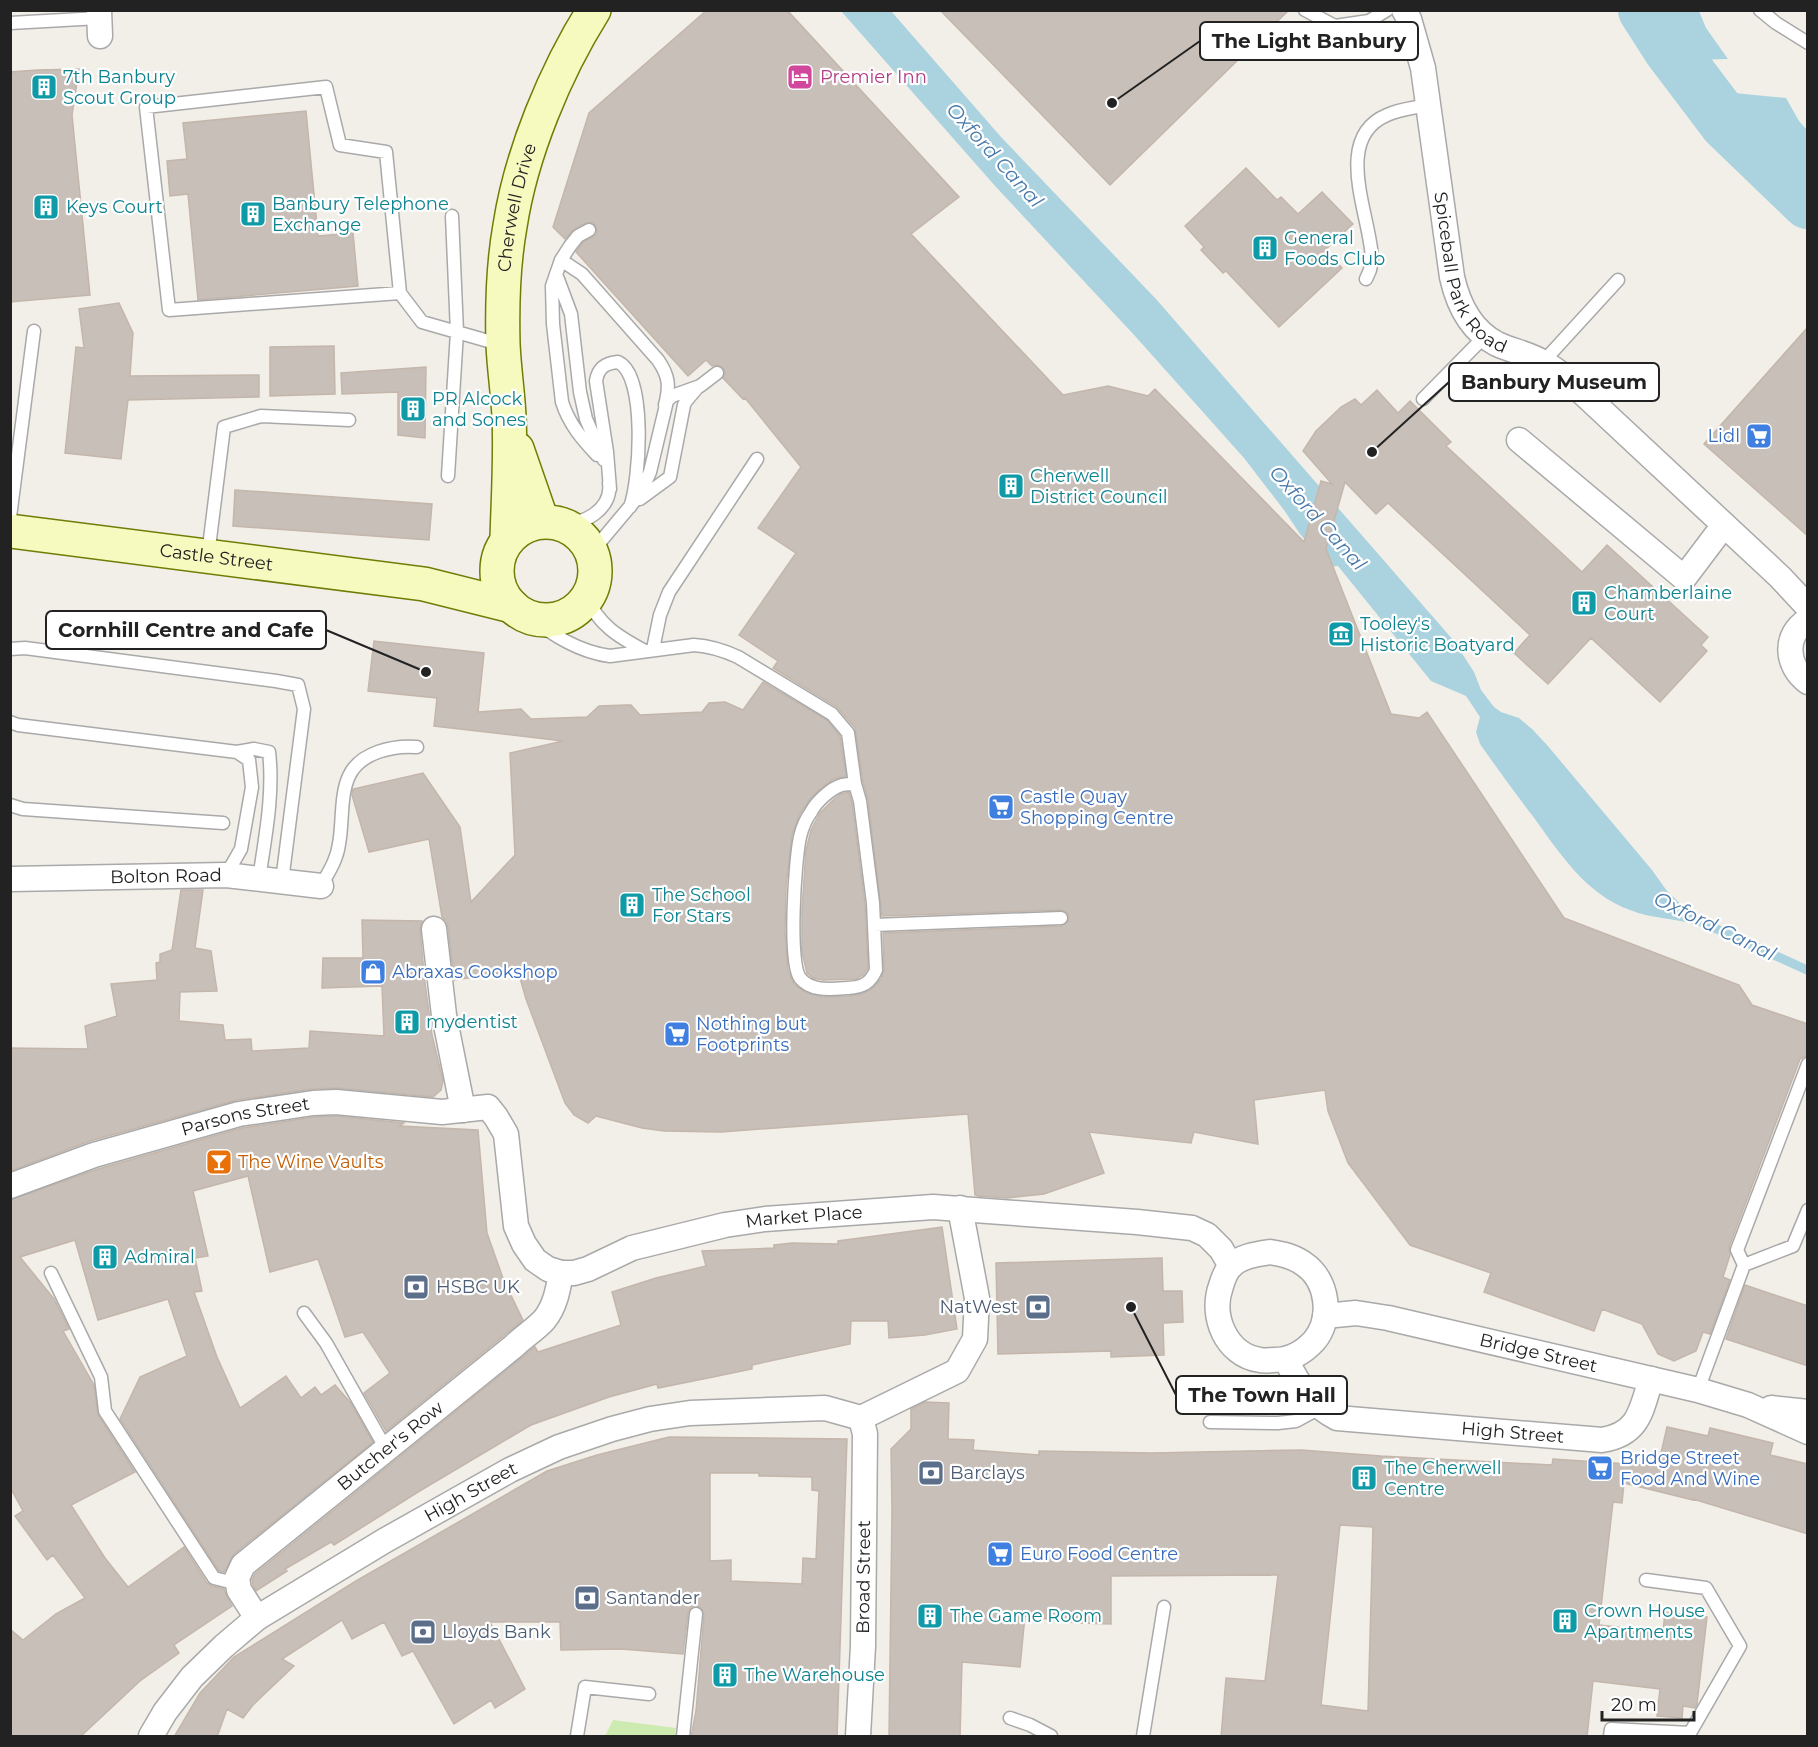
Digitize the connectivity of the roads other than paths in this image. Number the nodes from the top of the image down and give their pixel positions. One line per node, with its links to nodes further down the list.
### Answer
1 (594, 10): 20 (street, Cherwell Drive)
2 (1305, 10): 3 (lane)
3 (1387, 10)
4 (1404, 10): 9 (street, Spiceball Park Road)
5 (1760, 10): 8 (lane)
6 (99, 22): 7 (lane)
7 (10, 24)
8 (1808, 43)
9 (1427, 105): 14 (lane); 19 (street, Spiceball Park Road)
10 (452, 216): 18 (lane)
11 (589, 230): 12 (lane)
12 (561, 260): 13 (lane); 25 (lane)
13 (556, 274): 30 (lane); 30 (lane)
14 (1366, 279)
15 (1618, 280): 21 (lane)
16 (400, 293): 16 (lane); 18 (lane)
17 (34, 331): 34 (lane)
18 (457, 332): 20 (lane); 31 (lane)
19 (1485, 336): 21 (street, Spiceball Park Road); 24 (lane)
20 (503, 345): 26 (street, Cherwell Drive)
21 (1543, 362): 36 (street, Spiceball Park Road)
22 (717, 373): 23 (lane)
23 (700, 386): 25 (lane); 33 (lane)
24 (1423, 399)
25 (664, 408): 33 (lane)
26 (510, 418): 35 (street, Cherwell Drive); 38 (street, Cherwell Drive)
27 (349, 420): 39 (lane)
28 (1519, 440): 36 (street)
29 (757, 459): 47 (lane)
30 (606, 465): 32 (lane)
31 (448, 476)
32 (610, 489): 33 (lane); 35 (lane)
33 (630, 507): 40 (lane)
34 (10, 517)
35 (551, 522): 38 (street); 40 (street)
36 (1724, 525): 43 (street, Spiceball Park Road)
37 (10, 531): 39 (street, Castle Street)
38 (503, 548): 41 (street, Castle Street); 44 (street)
39 (208, 557): 41 (street, Castle Street)
40 (594, 558): 42 (street)
41 (424, 584): 44 (street, Castle Street)
42 (587, 597): 44 (street); 47 (lane)
43 (1808, 607)
44 (520, 611): 47 (lane)
45 (1808, 620): 48 (street)
46 (10, 649): 57 (lane)
47 (649, 650): 52 (lane)
48 (1808, 682)
49 (10, 722): 51 (lane)
50 (417, 747): 58 (lane)
51 (237, 752): 55 (lane); 57 (lane)
52 (855, 784): 60 (lane); 60 (lane)
53 (10, 805): 54 (lane)
54 (223, 823)
55 (226, 875): 56 (street, Bolton Road); 57 (street, Bolton Road)
56 (10, 879)
57 (271, 880): 58 (street, Bolton Road)
58 (321, 886)
59 (1061, 918): 60 (lane)
60 (874, 926)
61 (434, 929): 63 (street)
62 (1808, 1064): 67 (lane)
63 (463, 1110): 64 (street, Parsons Street); 70 (street, Parsons Street)
64 (10, 1186)
65 (960, 1208): 68 (street, Market Place); 70 (street, Market Place); 79 (street)
66 (1808, 1210): 67 (lane)
67 (1744, 1265): 75 (lane)
68 (1231, 1266): 72 (street); 73 (street)
69 (51, 1273): 84 (lane)
70 (561, 1274): 82 (street, Butcher's Row)
71 (304, 1313): 82 (lane)
72 (1325, 1316): 73 (street); 74 (street, Bridge Street)
73 (1286, 1360): 78 (street)
74 (1652, 1379): 75 (street, Bridge Street); 78 (street, High Street)
75 (1698, 1389): 76 (street, Bridge Street)
76 (1748, 1405): 77 (street, Bridge Street); 81 (street, Bridge Street)
77 (1808, 1412)
78 (1328, 1413): 80 (lane)
79 (861, 1418): 87 (street, High Street); 93 (street, Broad Street)
80 (1210, 1422)
81 (1808, 1432)
82 (386, 1449): 84 (street, Butcher's Row)
83 (1646, 1580): 96 (lane)
84 (238, 1584): 87 (street)
85 (1164, 1607): 95 (lane)
86 (696, 1614): 92 (lane)
87 (257, 1618): 90 (street, High Street)
88 (649, 1694): 91 (lane)
89 (1010, 1718): 94 (lane)
90 (151, 1737)
91 (577, 1737)
92 (683, 1737)
93 (858, 1737)
94 (1051, 1737)
95 (1143, 1737)
96 (1610, 1737)

